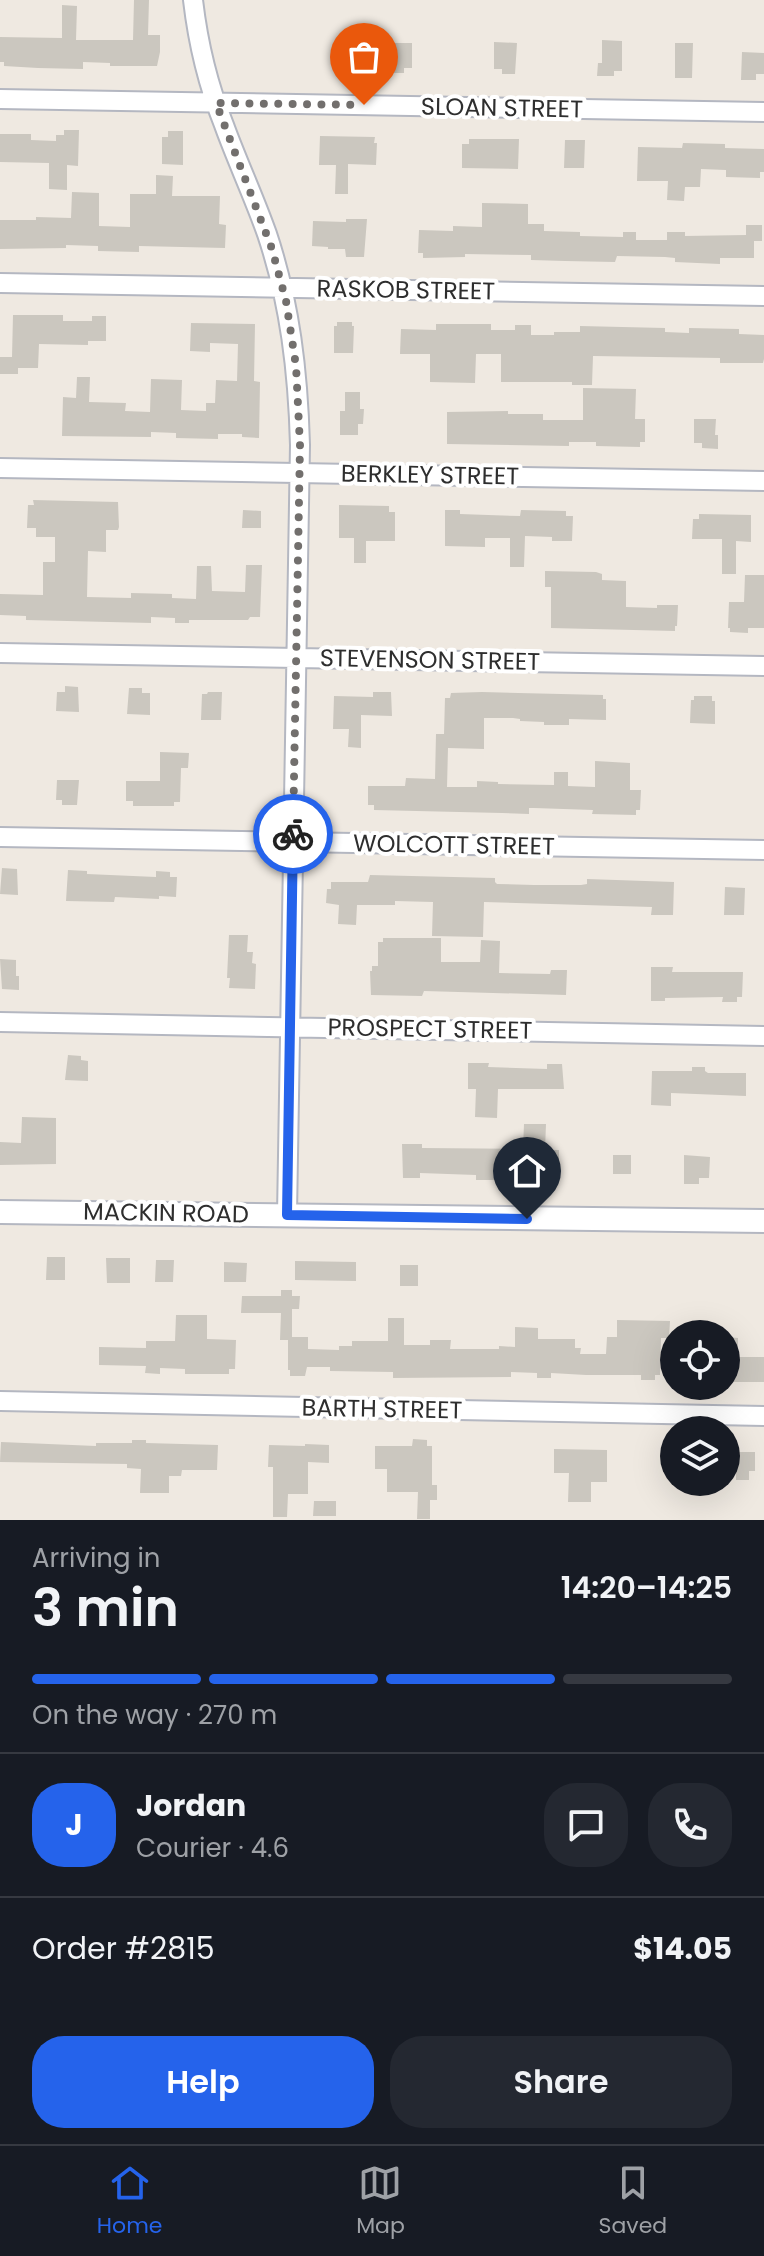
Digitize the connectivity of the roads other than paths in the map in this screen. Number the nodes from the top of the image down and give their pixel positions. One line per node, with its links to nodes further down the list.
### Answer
1 (193, 0): 3 (street)
2 (0, 99): 3 (street, SLOAN STREET)
3 (216, 103): 4 (street, SLOAN STREET); 6 (street)
4 (764, 112)
5 (0, 283): 6 (street, RASKOB STREET)
6 (283, 288): 7 (street, RASKOB STREET); 9 (street)
7 (764, 296)
8 (0, 468): 9 (street, BERKLEY STREET)
9 (300, 473): 10 (street, BERKLEY STREET); 12 (street)
10 (764, 481)
11 (0, 653): 12 (street, STEVENSON STREET)
12 (297, 658): 13 (street, STEVENSON STREET); 15 (street)
13 (764, 666)
14 (0, 837): 15 (street, WOLCOTT STREET)
15 (293, 842): 16 (street, WOLCOTT STREET); 18 (street)
16 (764, 850)
17 (0, 1022): 18 (street, PROSPECT STREET)
18 (291, 1027): 19 (street, PROSPECT STREET); 21 (street)
19 (764, 1036)
20 (0, 1212): 21 (street, MACKIN ROAD)
21 (287, 1215): 22 (street, MACKIN ROAD)
22 (764, 1221)
23 (0, 1401): 24 (street, BARTH STREET)
24 (764, 1416)

